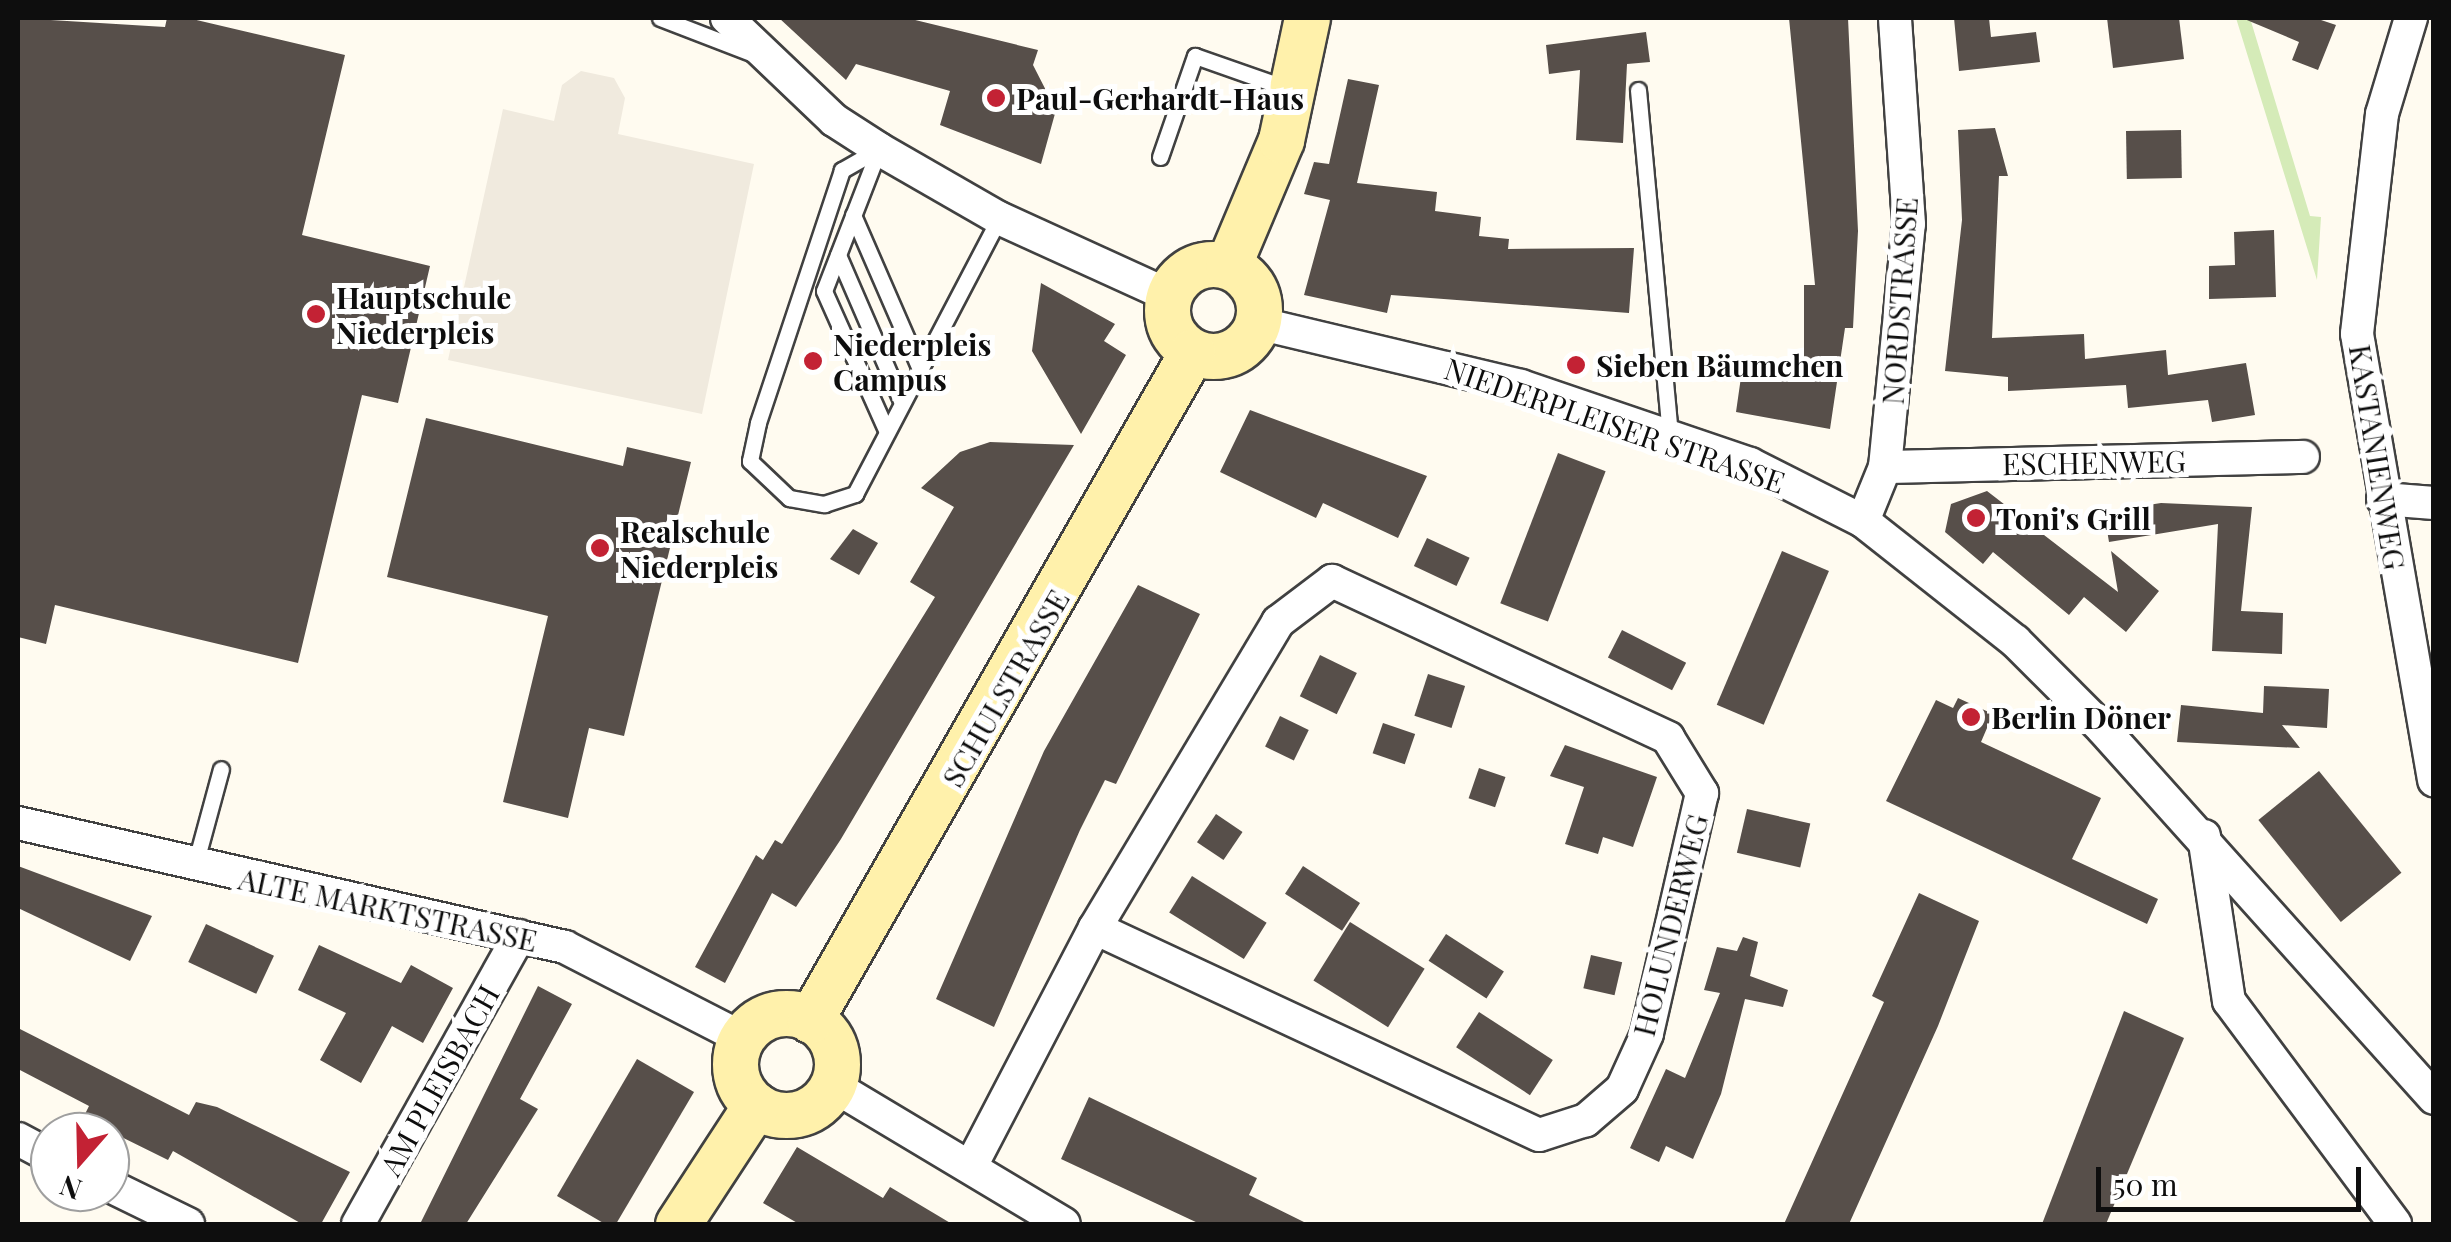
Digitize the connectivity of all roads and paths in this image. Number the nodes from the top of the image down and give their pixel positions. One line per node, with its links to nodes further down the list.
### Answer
1 (660, 18): 6 (lane)
2 (727, 18): 6 (street)
3 (1307, 18): 7 (street)
4 (1895, 18): 23 (street, NORDSTRASSE)
5 (2411, 18): 24 (street, KASTANIENWEG)
6 (760, 55): 9 (street)
7 (1293, 90): 10 (lane); 14 (street)
8 (1638, 90): 21 (lane)
9 (879, 150): 11 (lane); 12 (street); 20 (lane)
10 (1160, 157)
11 (853, 216): 13 (lane); 18 (lane)
12 (1000, 218): 15 (street); 18 (lane)
13 (838, 255): 19 (lane); 20 (lane)
14 (1228, 266): 15 (street); 16 (street)
15 (1168, 295): 17 (street)
16 (1258, 323): 17 (street); 21 (street, NIEDERPLEISER STRASSE)
17 (1192, 352): 34 (street, SCHULSTRASSE)
18 (920, 368): 19 (lane)
19 (902, 404): 20 (lane)
20 (887, 432)
21 (1670, 438): 26 (street, NIEDERPLEISER STRASSE)
22 (2303, 457): 23 (street, ESCHENWEG)
23 (1885, 467): 26 (street, NORDSTRASSE)
24 (2383, 499): 25 (street); 28 (street, KASTANIENWEG)
25 (2434, 503)
26 (1863, 521): 30 (street, NIEDERPLEISER STRASSE)
27 (221, 769): 31 (lane)
28 (2434, 780)
29 (18, 822): 31 (street, ALTE MARKTSTRASSE)
30 (2204, 836): 36 (street, NIEDERPLEISER STRASSE); 45 (street)
31 (196, 861): 33 (street, ALTE MARKTSTRASSE)
32 (1095, 928): 32 (street, HOLUNDERWEG); 39 (street, HOLUNDERWEG)
33 (519, 936): 35 (street, ALTE MARKTSTRASSE); 42 (street, AM PLEISBACH)
34 (810, 1020): 35 (street); 37 (street)
35 (742, 1038): 38 (street)
36 (2428, 1081)
37 (832, 1085): 38 (street); 39 (street)
38 (756, 1105): 43 (street)
39 (971, 1166): 44 (street)
40 (130, 1196): 41 (street)
41 (188, 1224)
42 (358, 1224)
43 (678, 1224)
44 (1064, 1224)
45 (2395, 1224)

